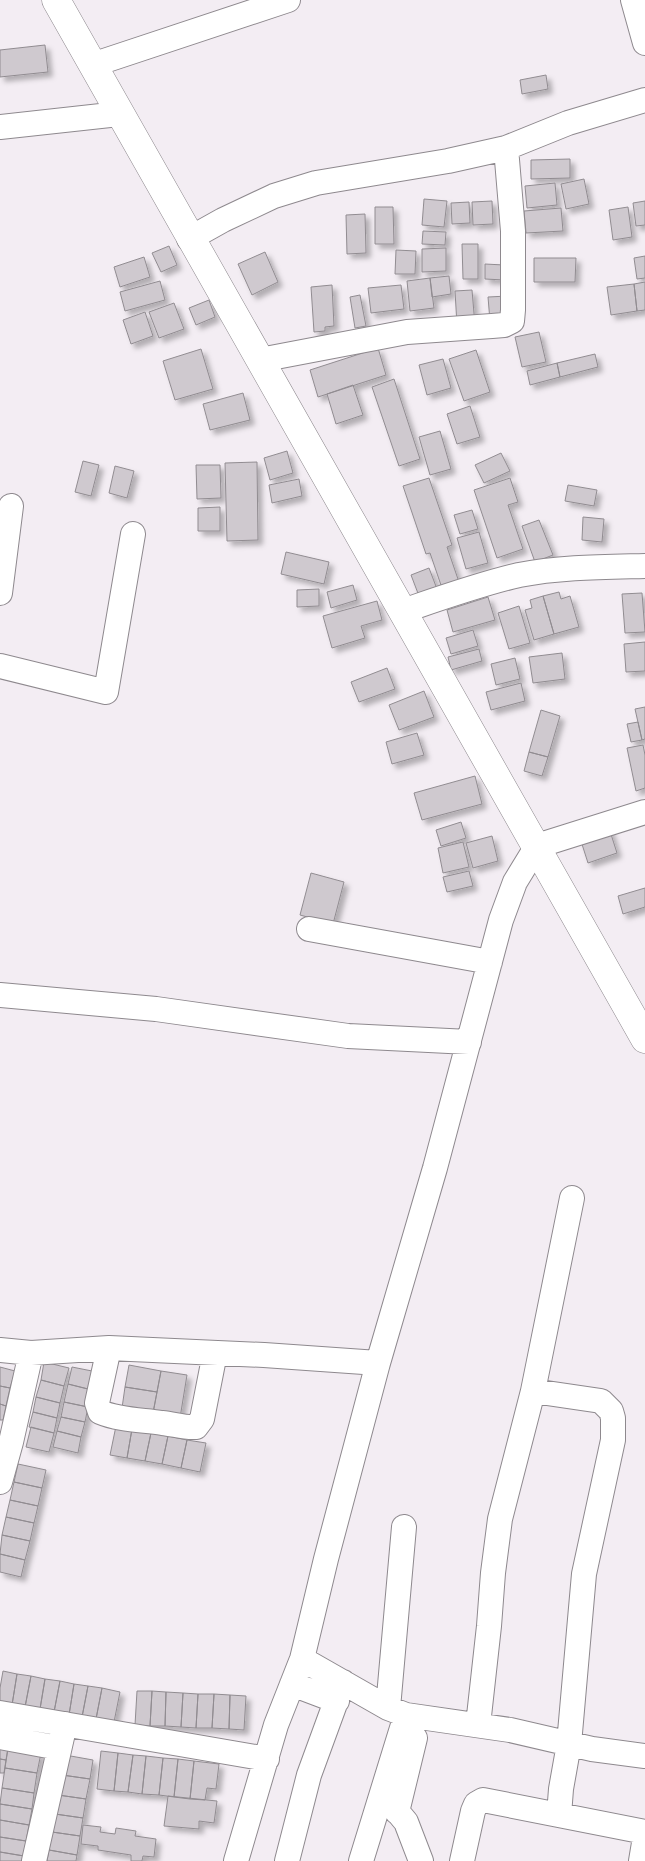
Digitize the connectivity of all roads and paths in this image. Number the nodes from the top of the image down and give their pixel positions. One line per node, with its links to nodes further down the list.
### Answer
1 (56, 0): 5 (main road)
2 (288, 0): 5 (street)
3 (633, 0): 4 (street)
4 (645, 43)
5 (92, 65): 7 (main road)
6 (645, 100): 9 (street)
7 (119, 114): 8 (street); 10 (main road)
8 (0, 127)
9 (506, 148): 10 (street); 11 (street)
10 (189, 239): 11 (main road)
11 (260, 360): 16 (main road)
12 (11, 506): 15 (street)
13 (133, 534): 17 (street)
14 (645, 566): 16 (street)
15 (0, 593)
16 (402, 611): 19 (main road)
17 (0, 666)
18 (645, 812): 19 (street)
19 (537, 846): 21 (street); 23 (main road)
20 (309, 929): 21 (street)
21 (490, 962): 24 (street)
22 (0, 995): 24 (street)
23 (645, 1039)
24 (469, 1042): 30 (street)
25 (572, 1198): 31 (street)
26 (109, 1348): 28 (street); 29 (street); 29 (street)
27 (0, 1350): 28 (street)
28 (31, 1353): 32 (street)
29 (215, 1353): 30 (street)
30 (378, 1363): 34 (street)
31 (533, 1391): 40 (street); 42 (street)
32 (0, 1482)
33 (404, 1527): 38 (street)
34 (302, 1659): 35 (street); 36 (street)
35 (292, 1684): 36 (street); 45 (street)
36 (340, 1692): 38 (street); 52 (street)
37 (0, 1713): 39 (street)
38 (405, 1713): 40 (street); 46 (street)
39 (65, 1724): 43 (street); 45 (street)
40 (478, 1725): 42 (street)
41 (0, 1737): 43 (street)
42 (569, 1744): 44 (street); 47 (street)
43 (59, 1748): 50 (street)
44 (645, 1756)
45 (266, 1759): 51 (street)
46 (390, 1803): 53 (street); 54 (street)
47 (559, 1816): 48 (street); 55 (street)
48 (645, 1832)
49 (645, 1837): 56 (street)
50 (34, 1861)
51 (236, 1861)
52 (287, 1861)
53 (361, 1861)
54 (421, 1861)
55 (462, 1861)
56 (641, 1861)

